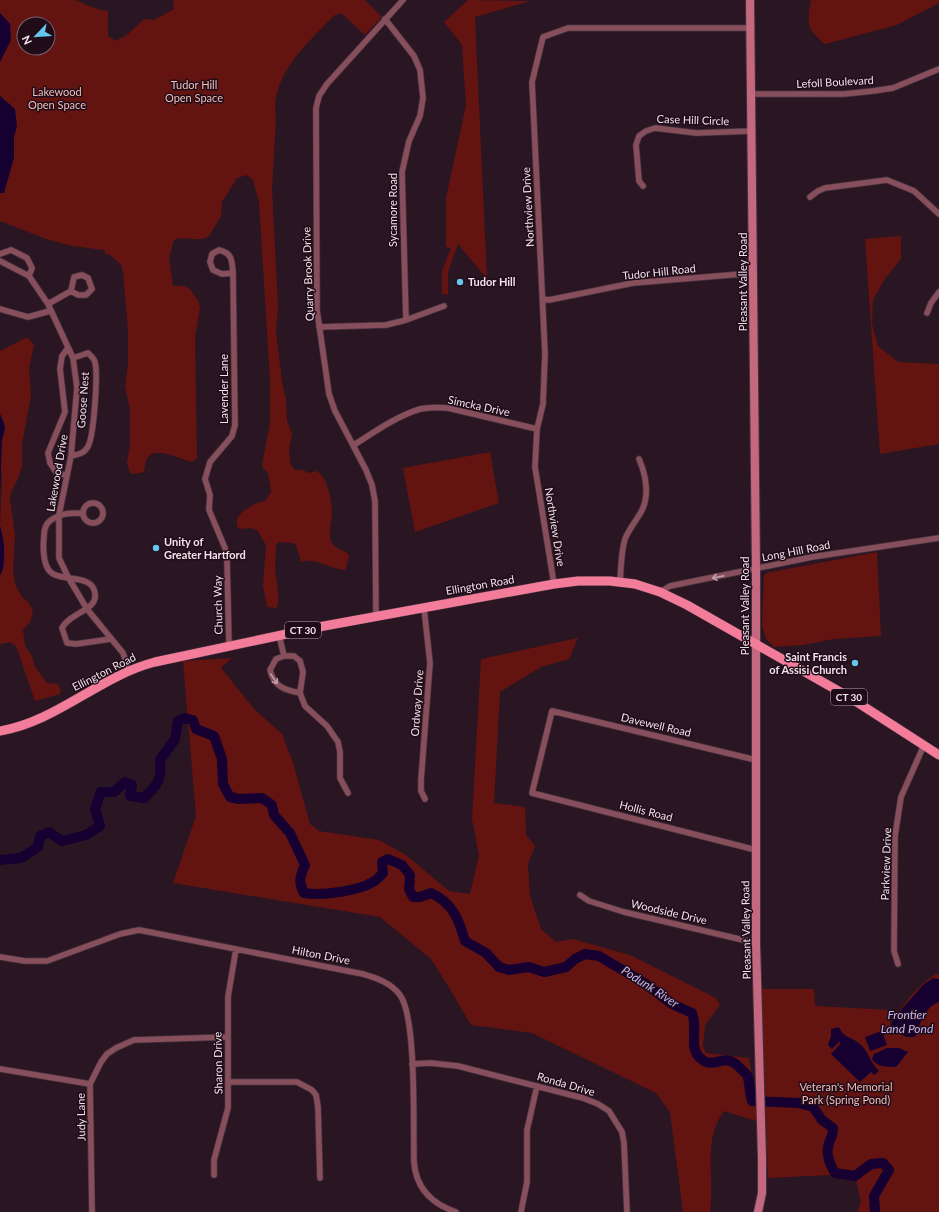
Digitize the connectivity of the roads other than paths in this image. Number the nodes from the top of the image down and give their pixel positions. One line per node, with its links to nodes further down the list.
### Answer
1 (403, 0): 3 (street, Quarry Brook Drive)
2 (750, 0): 4 (main road, Pleasant Valley Road)
3 (385, 19): 24 (street, Sycamore Road); 25 (street, Quarry Brook Drive)
4 (751, 28): 6 (main road, Pleasant Valley Road); 18 (street, Northview Drive)
5 (939, 68): 6 (street, Lefoll Boulevard)
6 (752, 94): 7 (main road, Pleasant Valley Road)
7 (752, 131): 8 (street, Case Hill Circle); 14 (main road, Pleasant Valley Road)
8 (643, 186)
9 (810, 197): 10 (street)
10 (939, 214)
11 (0, 254): 15 (street)
12 (0, 261): 15 (street, Lakewood Drive)
13 (233, 273): 13 (street, Lavender Lane); 35 (street, Lavender Lane)
14 (754, 273): 18 (street, Tudor Hill Road); 39 (main road, Pleasant Valley Road)
15 (29, 276): 19 (street, Lakewood Drive)
16 (72, 291): 19 (street)
17 (939, 292): 23 (street)
18 (543, 299): 30 (street, Northview Drive)
19 (48, 304): 22 (street, Lakewood Drive)
20 (444, 306): 24 (street)
21 (0, 309): 22 (street)
22 (50, 311): 26 (street, Lakewood Drive)
23 (927, 313)
24 (406, 320): 25 (street)
25 (319, 327): 31 (street, Quarry Brook Drive)
26 (68, 348): 27 (street, Lakewood Drive); 28 (street)
27 (72, 358): 29 (street, Lakewood Drive); 32 (street, Goose Nest)
28 (65, 412): 29 (street); 34 (street)
29 (76, 413): 32 (street, Lakewood Drive)
30 (537, 429): 31 (street, Simcka Drive); 42 (street, Northview Drive)
31 (354, 445): 46 (street, Quarry Brook Drive)
32 (71, 456): 34 (street, Lakewood Drive)
33 (639, 459): 41 (street)
34 (66, 476): 37 (street, Lakewood Drive)
35 (210, 495): 50 (street, Church Way)
36 (83, 513): 37 (street)
37 (59, 515): 40 (street, Lakewood Drive); 40 (street)
38 (939, 538): 39 (street, Long Hill Road)
39 (756, 569): 43 (street, Long Hill Road, one-way to 43); 49 (main road, Pleasant Valley Road)
40 (68, 577): 45 (street, Lakewood Drive); 45 (street)
41 (620, 582): 42 (main road, Ellington Road / CT 30); 43 (main road, Ellington Road / CT 30)
42 (554, 584): 44 (main road, Ellington Road / CT 30)
43 (660, 592): 49 (main road, Ellington Road / CT 30)
44 (424, 608): 46 (main road, Ellington Road / CT 30); 60 (street, Ordway Drive)
45 (87, 609): 48 (street, Lakewood Drive); 48 (street)
46 (376, 617): 47 (main road, Ellington Road / CT 30)
47 (279, 635): 50 (main road, Ellington Road / CT 30); 51 (street)
48 (111, 639): 52 (street, Lakewood Drive)
49 (756, 643): 55 (main road, Ellington Road / CT 30); 57 (main road, Pleasant Valley Road)
50 (229, 646): 52 (main road, Ellington Road / CT 30)
51 (284, 656): 53 (street); 53 (street, one-way to 53)
52 (129, 671): 54 (main road, Ellington Road / CT 30)
53 (300, 693): 59 (street)
54 (0, 731)
55 (924, 745): 56 (main road, Ellington Road / CT 30); 66 (street, Parkview Drive)
56 (939, 755)
57 (756, 760): 58 (street, Davewell Road); 61 (main road, Pleasant Valley Road)
58 (532, 792): 61 (street, Hollis Road)
59 (348, 793)
60 (425, 799)
61 (756, 850): 63 (main road, Pleasant Valley Road)
62 (580, 895): 63 (street, Woodside Drive)
63 (756, 943): 79 (main road, Pleasant Valley Road)
64 (236, 949): 65 (street, Hilton Drive); 67 (street, Sharon Drive); 68 (street, Hilton Drive)
65 (0, 957)
66 (898, 964)
67 (228, 1037): 70 (street, Sharon Drive); 71 (street, Judy Lane)
68 (412, 1064): 72 (street, Ronda Drive); 76 (street, Hilton Drive)
69 (0, 1069): 71 (street)
70 (230, 1082): 73 (street, Sharon Drive); 74 (street)
71 (90, 1084): 75 (street, Judy Lane)
72 (537, 1086): 77 (street); 78 (street, Ronda Drive)
73 (214, 1175)
74 (320, 1178)
75 (92, 1212)
76 (456, 1212)
77 (522, 1212)
78 (627, 1212)
79 (758, 1212)

